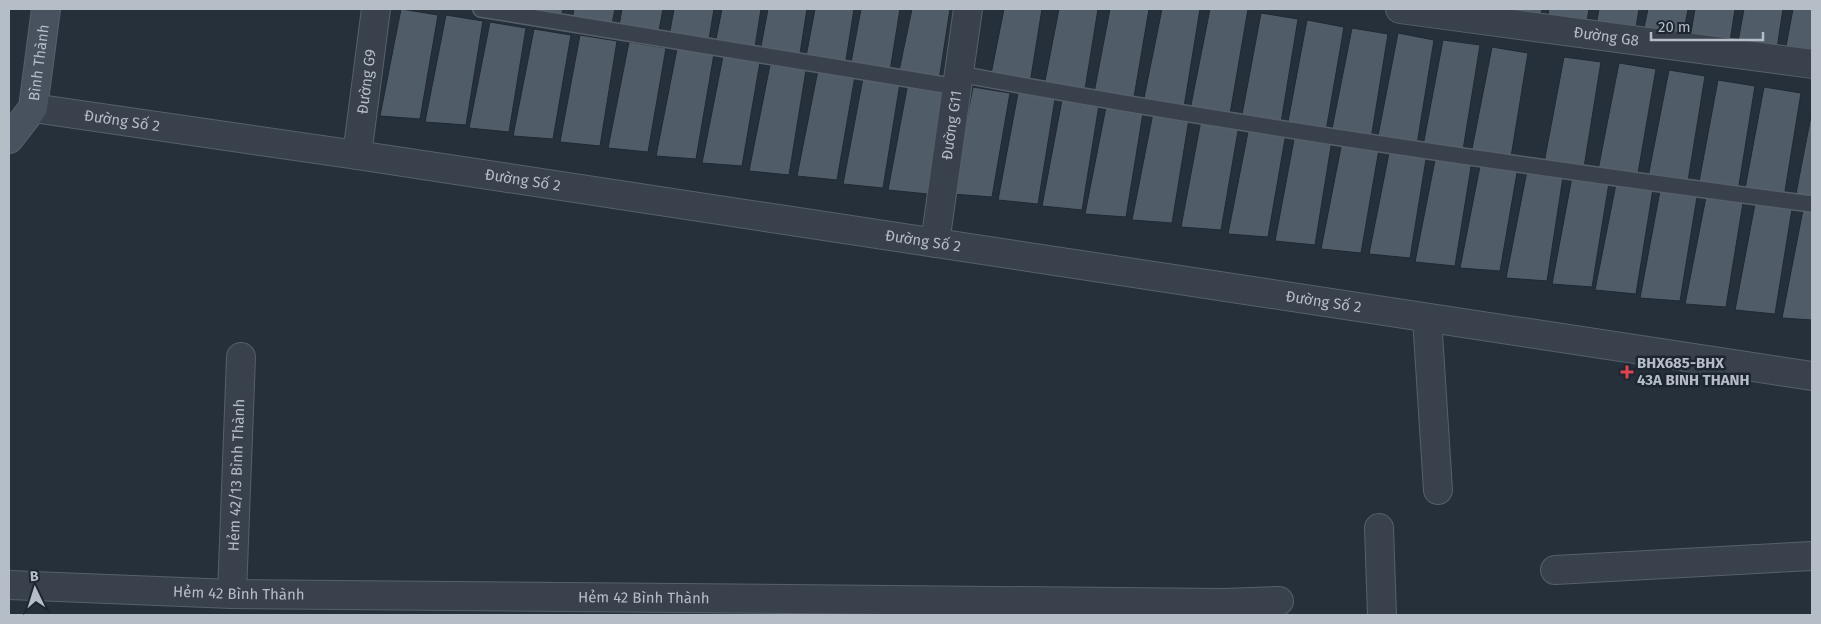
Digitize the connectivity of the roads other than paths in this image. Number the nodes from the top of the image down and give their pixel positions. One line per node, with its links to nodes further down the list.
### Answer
1 (46, 9): 9 (street, Bình Thành)
2 (376, 9): 11 (street, Đường G9)
3 (481, 9): 8 (lane)
4 (968, 9): 8 (street, Đường G11)
5 (1400, 9): 6 (street, Đường G8)
6 (1427, 11): 7 (street, Đường G8)
7 (1812, 64)
8 (958, 80): 12 (lane); 13 (street, Đường G11)
9 (33, 108): 10 (street, Bình Thành); 11 (street, Đường Số 2)
10 (9, 139)
11 (357, 155): 13 (street, Đường Số 2)
12 (1812, 204)
13 (935, 243): 14 (street, Đường Số 2)
14 (1427, 318): 16 (street, Đường Số 2); 17 (street)
15 (240, 357): 22 (street, Hẻm 42/13 Bình Thành)
16 (1812, 376)
17 (1438, 490)
18 (1379, 528): 24 (street)
19 (1812, 556): 20 (street)
20 (1554, 570)
21 (9, 585): 22 (street, Hẻm 42 Bình Thành)
22 (232, 594): 23 (street, Hẻm 42 Bình Thành)
23 (1279, 601)
24 (1382, 615)

